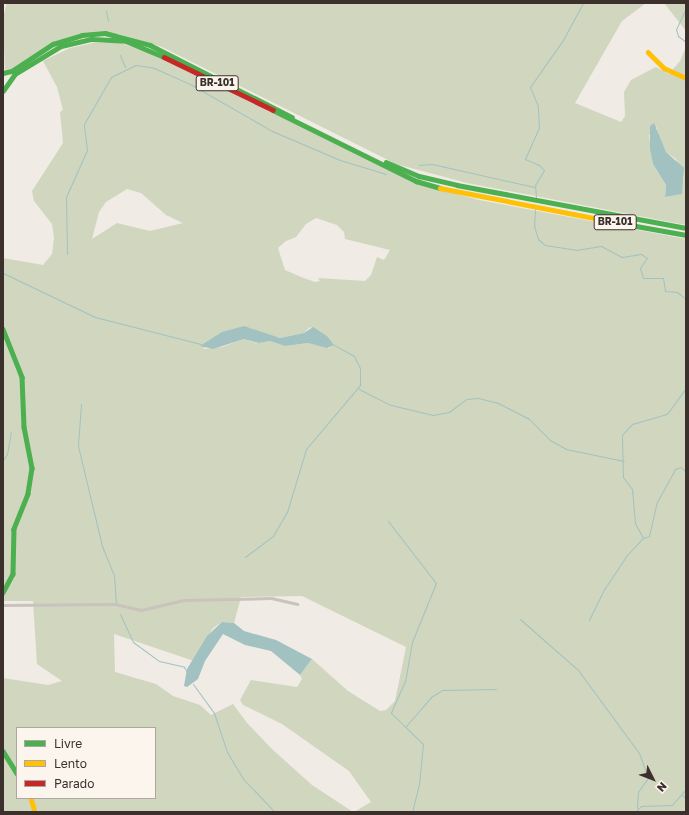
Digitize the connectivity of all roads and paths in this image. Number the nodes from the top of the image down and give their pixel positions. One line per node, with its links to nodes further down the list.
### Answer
1 (648, 52): 3 (main road)
2 (3, 73): 5 (main road, BR-101)
3 (686, 78)
4 (3, 91): 6 (main road, BR-101)
5 (686, 228)
6 (686, 235)
7 (3, 329): 8 (main road)
8 (3, 593)
9 (298, 604): 10 (street)
10 (3, 605)
11 (3, 751): 12 (main road)
12 (16, 771)
13 (31, 799): 14 (main road)
14 (35, 812)

